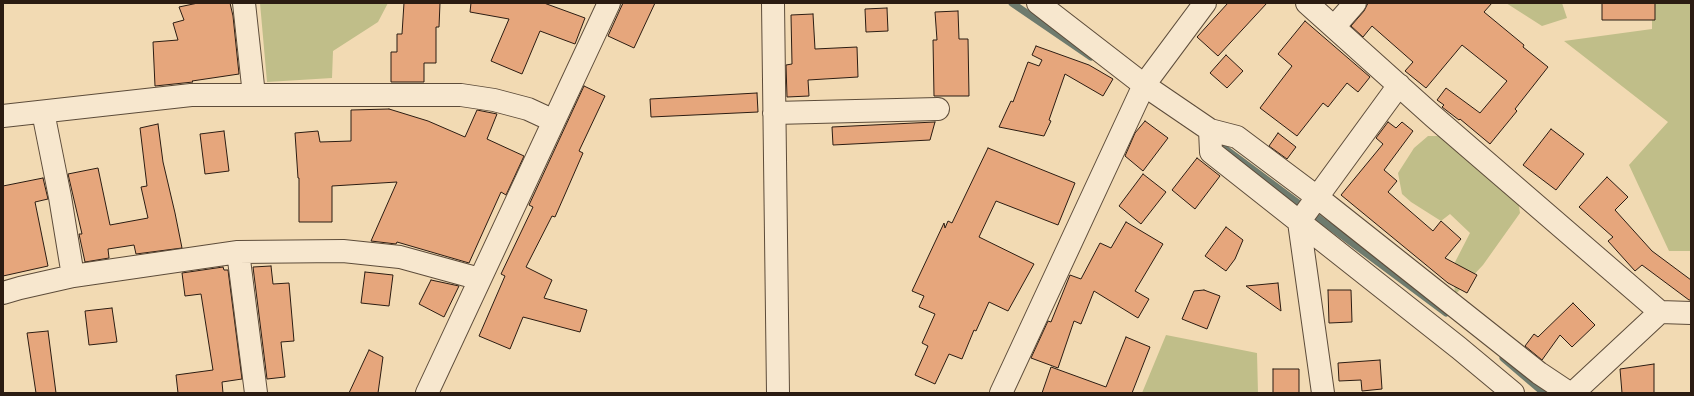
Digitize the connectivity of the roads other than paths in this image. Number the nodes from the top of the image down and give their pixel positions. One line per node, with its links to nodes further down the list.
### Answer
1 (244, 3): 11 (street)
2 (609, 3): 16 (street)
3 (773, 3): 14 (street)
4 (1038, 3): 9 (street)
5 (1205, 3): 9 (street)
6 (1307, 3): 8 (street)
7 (1355, 3): 8 (street)
8 (1334, 27): 10 (street)
9 (1144, 85): 17 (street); 30 (street)
10 (1399, 85): 18 (street); 24 (street)
11 (254, 95): 13 (street); 16 (street)
12 (938, 109): 14 (street)
13 (43, 112): 15 (street); 21 (street)
14 (774, 113): 29 (street)
15 (3, 116)
16 (554, 121): 22 (street)
17 (1210, 130): 18 (street); 19 (street)
18 (1317, 197): 19 (street); 32 (street)
19 (1299, 222): 26 (street); 31 (street)
20 (238, 252): 21 (street); 22 (street); 27 (street)
21 (73, 276): 23 (street)
22 (480, 279): 28 (street)
23 (3, 293)
24 (1660, 312): 25 (street); 33 (street)
25 (1691, 313)
26 (1503, 389)
27 (256, 393)
28 (426, 393)
29 (778, 393)
30 (1001, 393)
31 (1323, 393)
32 (1569, 393)
33 (1573, 393)

